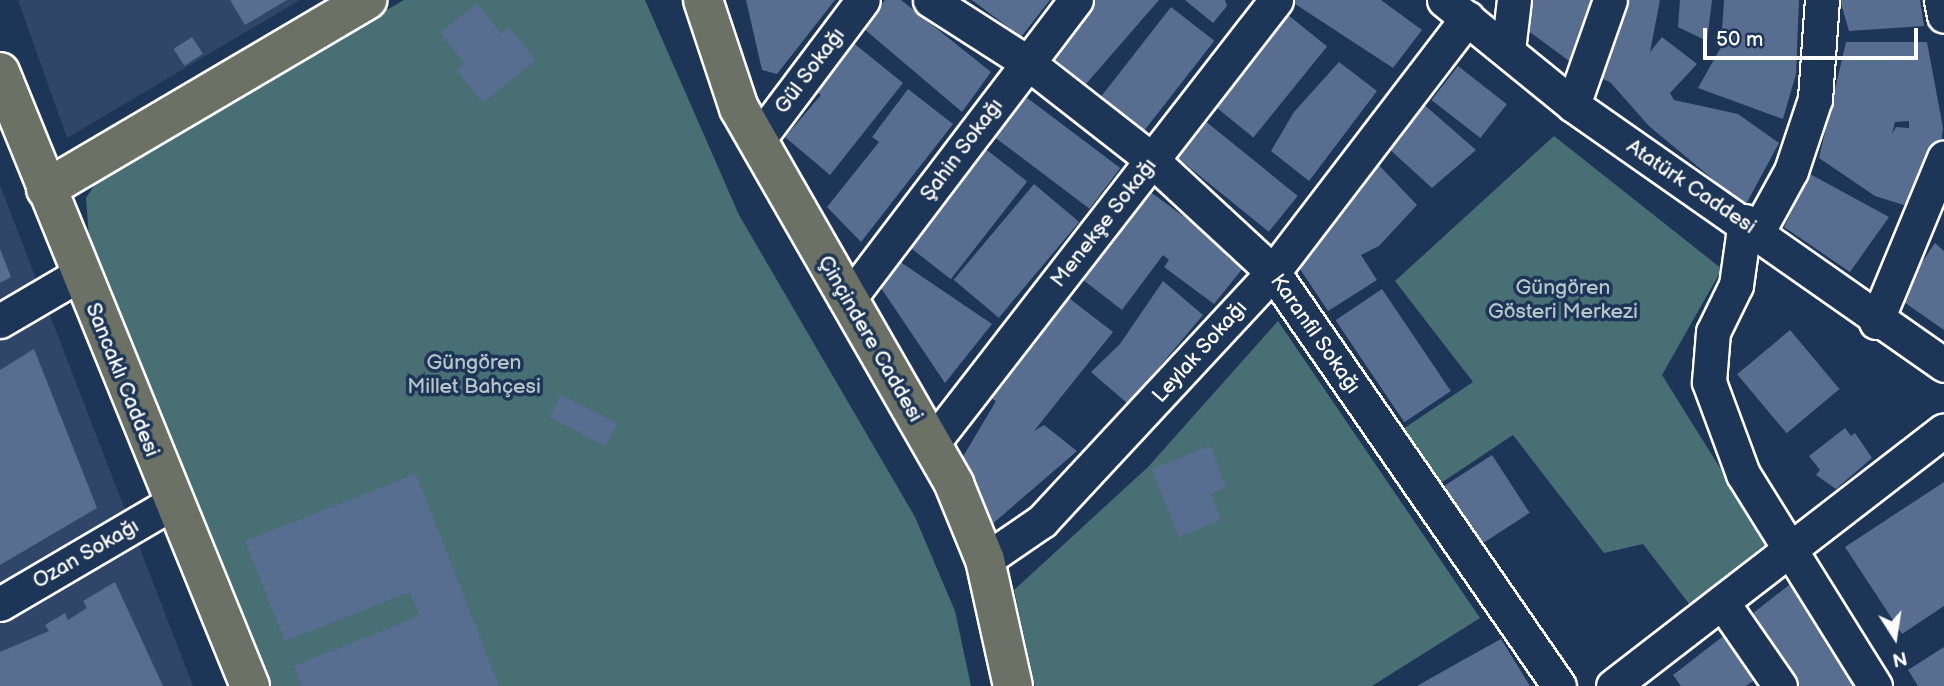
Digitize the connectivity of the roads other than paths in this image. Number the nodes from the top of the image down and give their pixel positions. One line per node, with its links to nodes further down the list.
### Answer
1 (367, 0): 20 (main road)
2 (703, 0): 17 (main road, Çinçindere Caddesi)
3 (863, 0): 17 (street, Gül Sokağı)
4 (930, 0): 14 (street, Karanfil Sokağı)
5 (1076, 0): 14 (street, Şahin Sokağı)
6 (1276, 0): 19 (street, Menekşe Sokağı)
7 (1514, 0): 13 (street)
8 (1610, 0): 16 (street)
9 (1822, 0): 21 (street)
10 (1941, 0): 12 (street)
11 (1456, 9): 13 (street, Atatürk Caddesi); 22 (street, Leylak Sokağı)
12 (1944, 16)
13 (1508, 50): 16 (street, Atatürk Caddesi)
14 (1028, 63): 19 (street, Karanfil Sokağı); 24 (street, Şahin Sokağı)
15 (0, 72): 20 (main road, Sancaklı Caddesi)
16 (1573, 105): 21 (street, Atatürk Caddesi)
17 (757, 141): 24 (main road, Çinçindere Caddesi)
18 (1944, 158): 26 (street)
19 (1152, 160): 22 (street, Karanfil Sokağı); 29 (street, Menekşe Sokağı)
20 (46, 189): 23 (main road, Sancaklı Caddesi)
21 (1751, 226): 26 (street, Atatürk Caddesi); 31 (street)
22 (1273, 272): 32 (street, Leylak Sokağı); 38 (street, Karanfil Sokağı)
23 (80, 274): 25 (street); 30 (main road, Sancaklı Caddesi)
24 (848, 300): 29 (main road, Çinçindere Caddesi)
25 (0, 321)
26 (1876, 323): 27 (street, Atatürk Caddesi)
27 (1944, 365)
28 (1944, 430): 31 (street)
29 (931, 445): 32 (main road, Çinçindere Caddesi)
30 (172, 503): 34 (street, Ozan Sokağı); 36 (main road, Sancaklı Caddesi)
31 (1790, 547): 33 (street); 35 (street)
32 (985, 560): 37 (main road, Çinçindere Caddesi)
33 (1722, 602): 39 (street); 40 (street)
34 (0, 604)
35 (1874, 685)
36 (250, 686)
37 (1013, 686)
38 (1559, 686)
39 (1613, 686)
40 (1780, 686)

